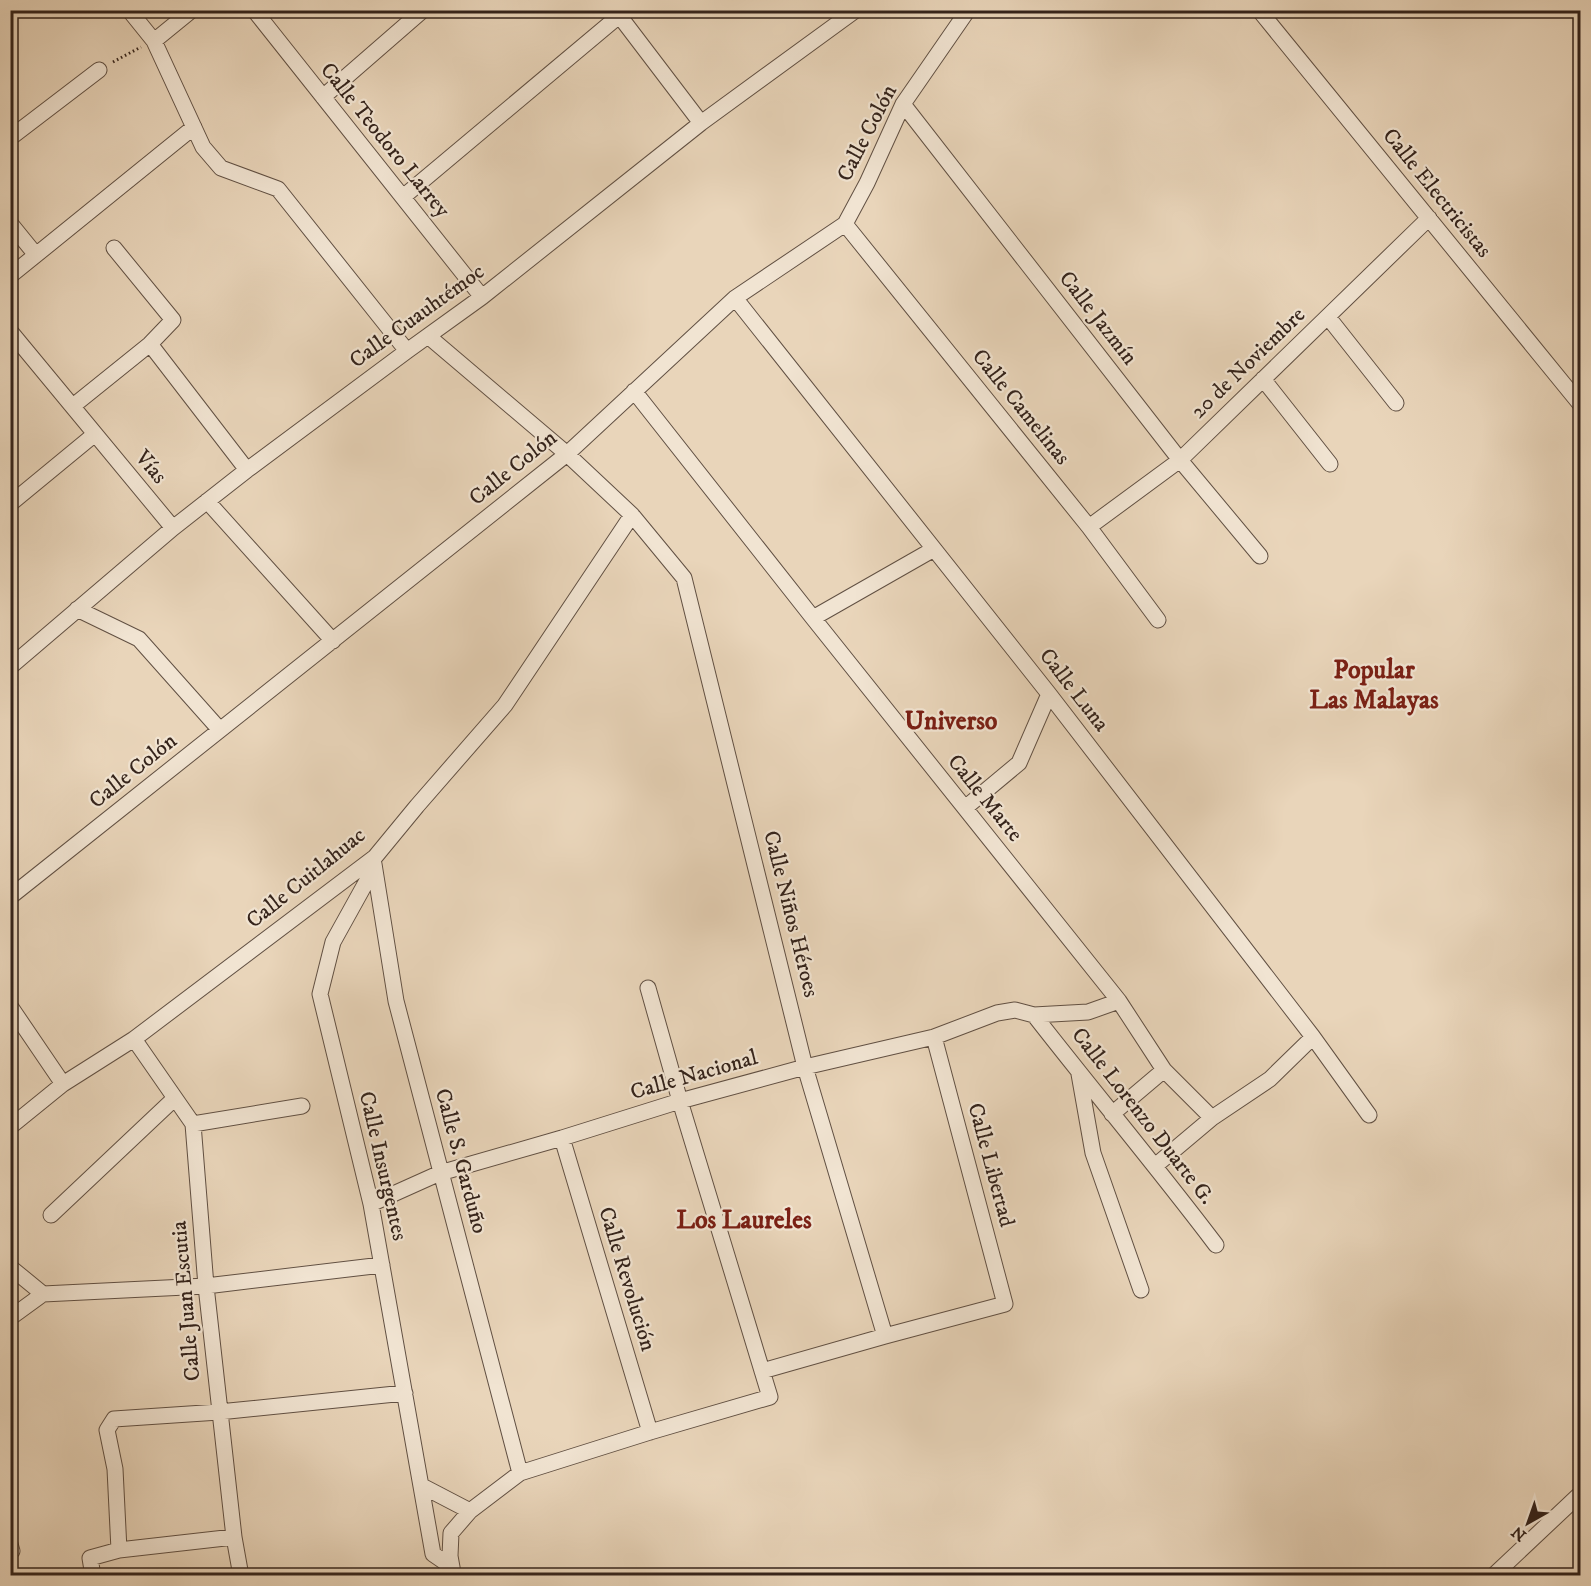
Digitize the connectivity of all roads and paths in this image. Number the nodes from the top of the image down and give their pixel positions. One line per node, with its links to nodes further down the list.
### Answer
1 (129, 10): 9 (street)
2 (192, 10): 9 (street)
3 (254, 10): 11 (street, Calle Teodoro Larrey)
4 (423, 10): 11 (street)
5 (856, 10): 13 (street, Calle Cuauhtémoc)
6 (968, 10): 12 (street, Calle Colón)
7 (1259, 10): 17 (street, Calle Electricistas)
8 (620, 12): 13 (street); 16 (street)
9 (154, 41): 10 (path); 14 (street)
10 (99, 70): 15 (street)
11 (323, 97): 16 (street, Calle Teodoro Larrey)
12 (903, 104): 19 (street, Calle Colón); 37 (street, Calle Jazmín)
13 (701, 123): 23 (street, Calle Cuauhtémoc)
14 (194, 127): 21 (street); 29 (street)
15 (10, 138)
16 (403, 197): 23 (street, Calle Teodoro Larrey)
17 (1429, 218): 25 (street, 20 de Noviembre); 33 (street, Calle Electricistas)
18 (10, 223): 21 (street)
19 (845, 224): 24 (street, Calle Colón); 43 (street, Calle Camelinas)
20 (114, 248): 28 (street)
21 (36, 255): 22 (street)
22 (10, 276)
23 (482, 297): 27 (street, Calle Cuauhtémoc)
24 (735, 298): 31 (street, Calle Colón); 45 (street, Calle Luna)
25 (1328, 317): 30 (street, 20 de Noviembre); 32 (street)
26 (12, 336): 34 (street, Vías)
27 (428, 336): 29 (street, Calle Cuauhtémoc); 36 (street)
28 (150, 344): 34 (street); 39 (street)
29 (407, 351): 39 (street, Calle Cuauhtémoc)
30 (1263, 379): 37 (street, 20 de Noviembre); 38 (street)
31 (634, 391): 36 (street, Calle Colón); 48 (street, Calle Marte)
32 (1396, 403)
33 (1581, 404)
34 (73, 406): 35 (street, Vías)
35 (95, 434): 41 (street); 44 (street, Vías)
36 (567, 454): 42 (street); 50 (street, Calle Colón)
37 (1180, 460): 43 (street, 20 de Noviembre); 46 (street, Calle Jazmín)
38 (1330, 464)
39 (247, 470): 40 (street, Calle Cuauhtémoc)
40 (207, 501): 44 (street, Calle Cuauhtémoc); 50 (street)
41 (10, 504)
42 (632, 515): 55 (street, Calle Cuitlahuac); 64 (street, Calle Niños Héroes)
43 (1089, 527): 49 (street, Calle Camelinas)
44 (173, 528): 47 (street, Calle Cuauhtémoc)
45 (934, 549): 48 (street); 52 (street, Calle Luna)
46 (1260, 556)
47 (77, 609): 51 (street, Calle Cuauhtémoc); 53 (street)
48 (813, 618): 54 (street, Calle Marte)
49 (1158, 620)
50 (333, 641): 53 (street, Calle Colón)
51 (10, 667)
52 (1049, 694): 54 (street); 62 (street, Calle Luna)
53 (220, 730): 56 (street, Calle Colón)
54 (965, 808): 58 (street, Calle Marte)
55 (374, 862): 63 (street, Calle Cuitlahuac); 78 (street, Calle S. Garduño); 79 (street, Calle Insurgentes)
56 (10, 897)
57 (648, 988): 69 (street)
58 (1119, 1001): 60 (street, Calle Nacional); 65 (street, Calle Marte)
59 (10, 1006): 67 (street)
60 (1034, 1015): 61 (street, Calle Nacional); 66 (street, Calle Lorenzo Duarte G.)
61 (934, 1037): 64 (street, Calle Nacional); 88 (street, Calle Libertad)
62 (1313, 1037): 72 (street, Calle Luna); 73 (street)
63 (134, 1039): 67 (street, Calle Cuitlahuac); 68 (street)
64 (805, 1067): 69 (street, Calle Nacional); 88 (street, Calle Niños Héroes)
65 (1164, 1070): 71 (street); 73 (street, Calle Marte)
66 (1078, 1072): 71 (street, Calle Lorenzo Duarte G.); 85 (street)
67 (63, 1084): 75 (street, Calle Cuitlahuac)
68 (175, 1098): 74 (street); 80 (street)
69 (680, 1101): 76 (street, Calle Nacional); 89 (street)
70 (302, 1106): 74 (street)
71 (1112, 1114): 77 (street, Calle Lorenzo Duarte G.)
72 (1369, 1115)
73 (1212, 1118): 77 (street)
74 (193, 1124): 84 (street, Calle Juan Escutia)
75 (10, 1127)
76 (562, 1138): 78 (street, Calle Nacional); 92 (street, Calle Revolución)
77 (1155, 1166): 81 (street, Calle Lorenzo Duarte G.)
78 (440, 1173): 79 (street, Calle Nacional); 93 (street, Calle S. Garduño)
79 (371, 1204): 82 (street, Calle Insurgentes)
80 (51, 1215)
81 (1216, 1245)
82 (382, 1264): 84 (street); 90 (street, Calle Insurgentes)
83 (10, 1267): 86 (street)
84 (206, 1286): 86 (street); 91 (street, Calle Juan Escutia)
85 (1141, 1290)
86 (43, 1294): 87 (street)
87 (10, 1318)
88 (885, 1335): 89 (street)
89 (762, 1371): 92 (street)
90 (405, 1393): 91 (street); 94 (street, Calle Insurgentes)
91 (219, 1412): 97 (street, Calle Juan Escutia); 98 (street)
92 (650, 1432): 93 (street)
93 (520, 1473): 96 (street)
94 (422, 1486): 96 (street); 99 (street, Calle Insurgentes)
95 (1581, 1494): 102 (street)
96 (470, 1511): 99 (street)
97 (234, 1537): 98 (street); 101 (street, Calle Juan Escutia)
98 (119, 1550): 100 (street)
99 (453, 1571)
100 (93, 1575)
101 (241, 1575)
102 (1493, 1575)

